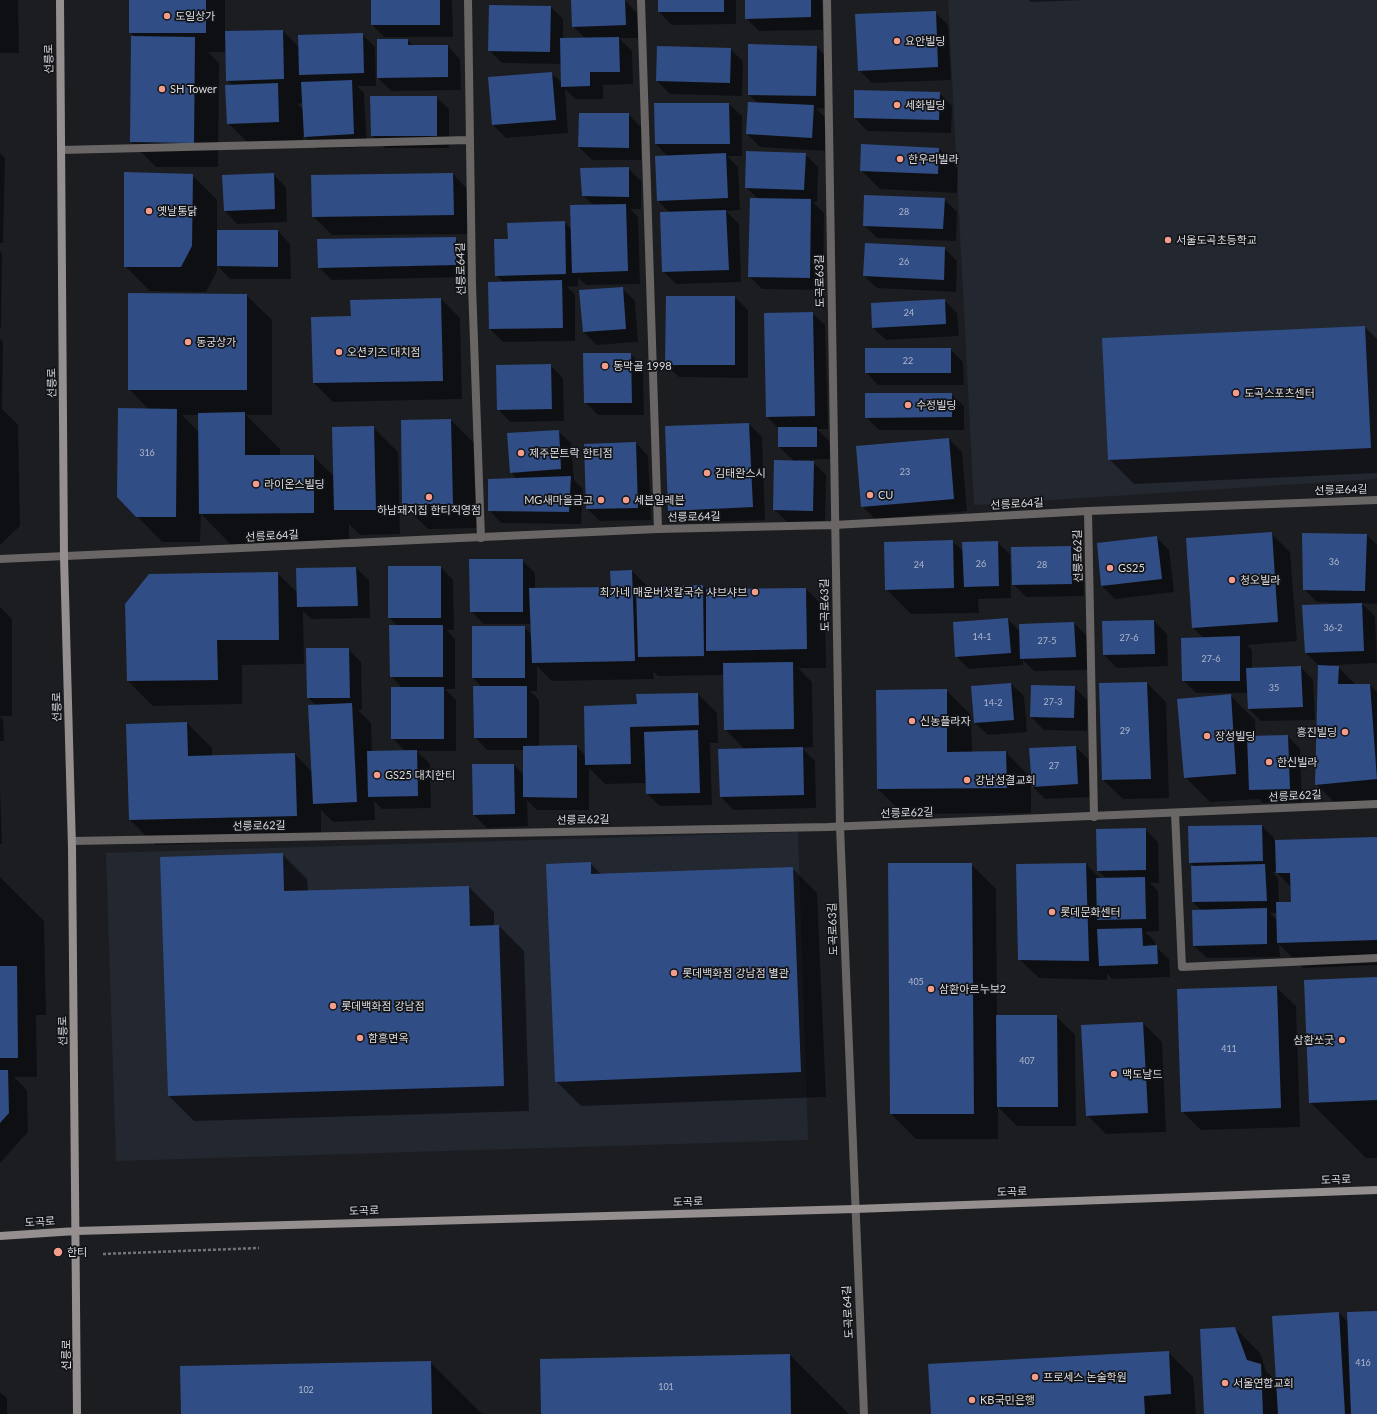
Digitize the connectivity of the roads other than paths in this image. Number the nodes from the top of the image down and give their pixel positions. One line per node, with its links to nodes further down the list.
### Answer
1 (60, 0): 6 (main road, 선릉로)
2 (468, 0): 5 (street, 선릉로64길)
3 (641, 0): 10 (street, 선릉로64길)
4 (827, 0): 9 (street, 도곡로63길)
5 (470, 140): 6 (street); 11 (street, 선릉로64길)
6 (61, 150): 12 (main road, 선릉로)
7 (1377, 500): 8 (street, 선릉로64길)
8 (1088, 511): 9 (street, 선릉로64길); 16 (street, 선릉로62길)
9 (834, 525): 10 (street, 선릉로64길); 17 (street, 도곡로63길)
10 (658, 529): 11 (street, 선릉로64길)
11 (481, 538): 12 (street, 선릉로64길)
12 (64, 557): 13 (street, 선릉로64길); 18 (main road, 선릉로)
13 (0, 559)
14 (1377, 804): 15 (street, 선릉로62길)
15 (1174, 813): 16 (street, 선릉로62길); 19 (street)
16 (1094, 817): 17 (street, 선릉로62길)
17 (840, 826): 18 (street, 선릉로62길); 21 (street, 도곡로63길)
18 (72, 841): 22 (main road, 선릉로)
19 (1377, 958)
20 (1377, 1190): 21 (main road, 도곡로)
21 (855, 1209): 22 (main road, 도곡로); 25 (street, 도곡로64길)
22 (76, 1231): 23 (main road, 도곡로); 24 (main road, 선릉로)
23 (0, 1236)
24 (77, 1414)
25 (864, 1414)

